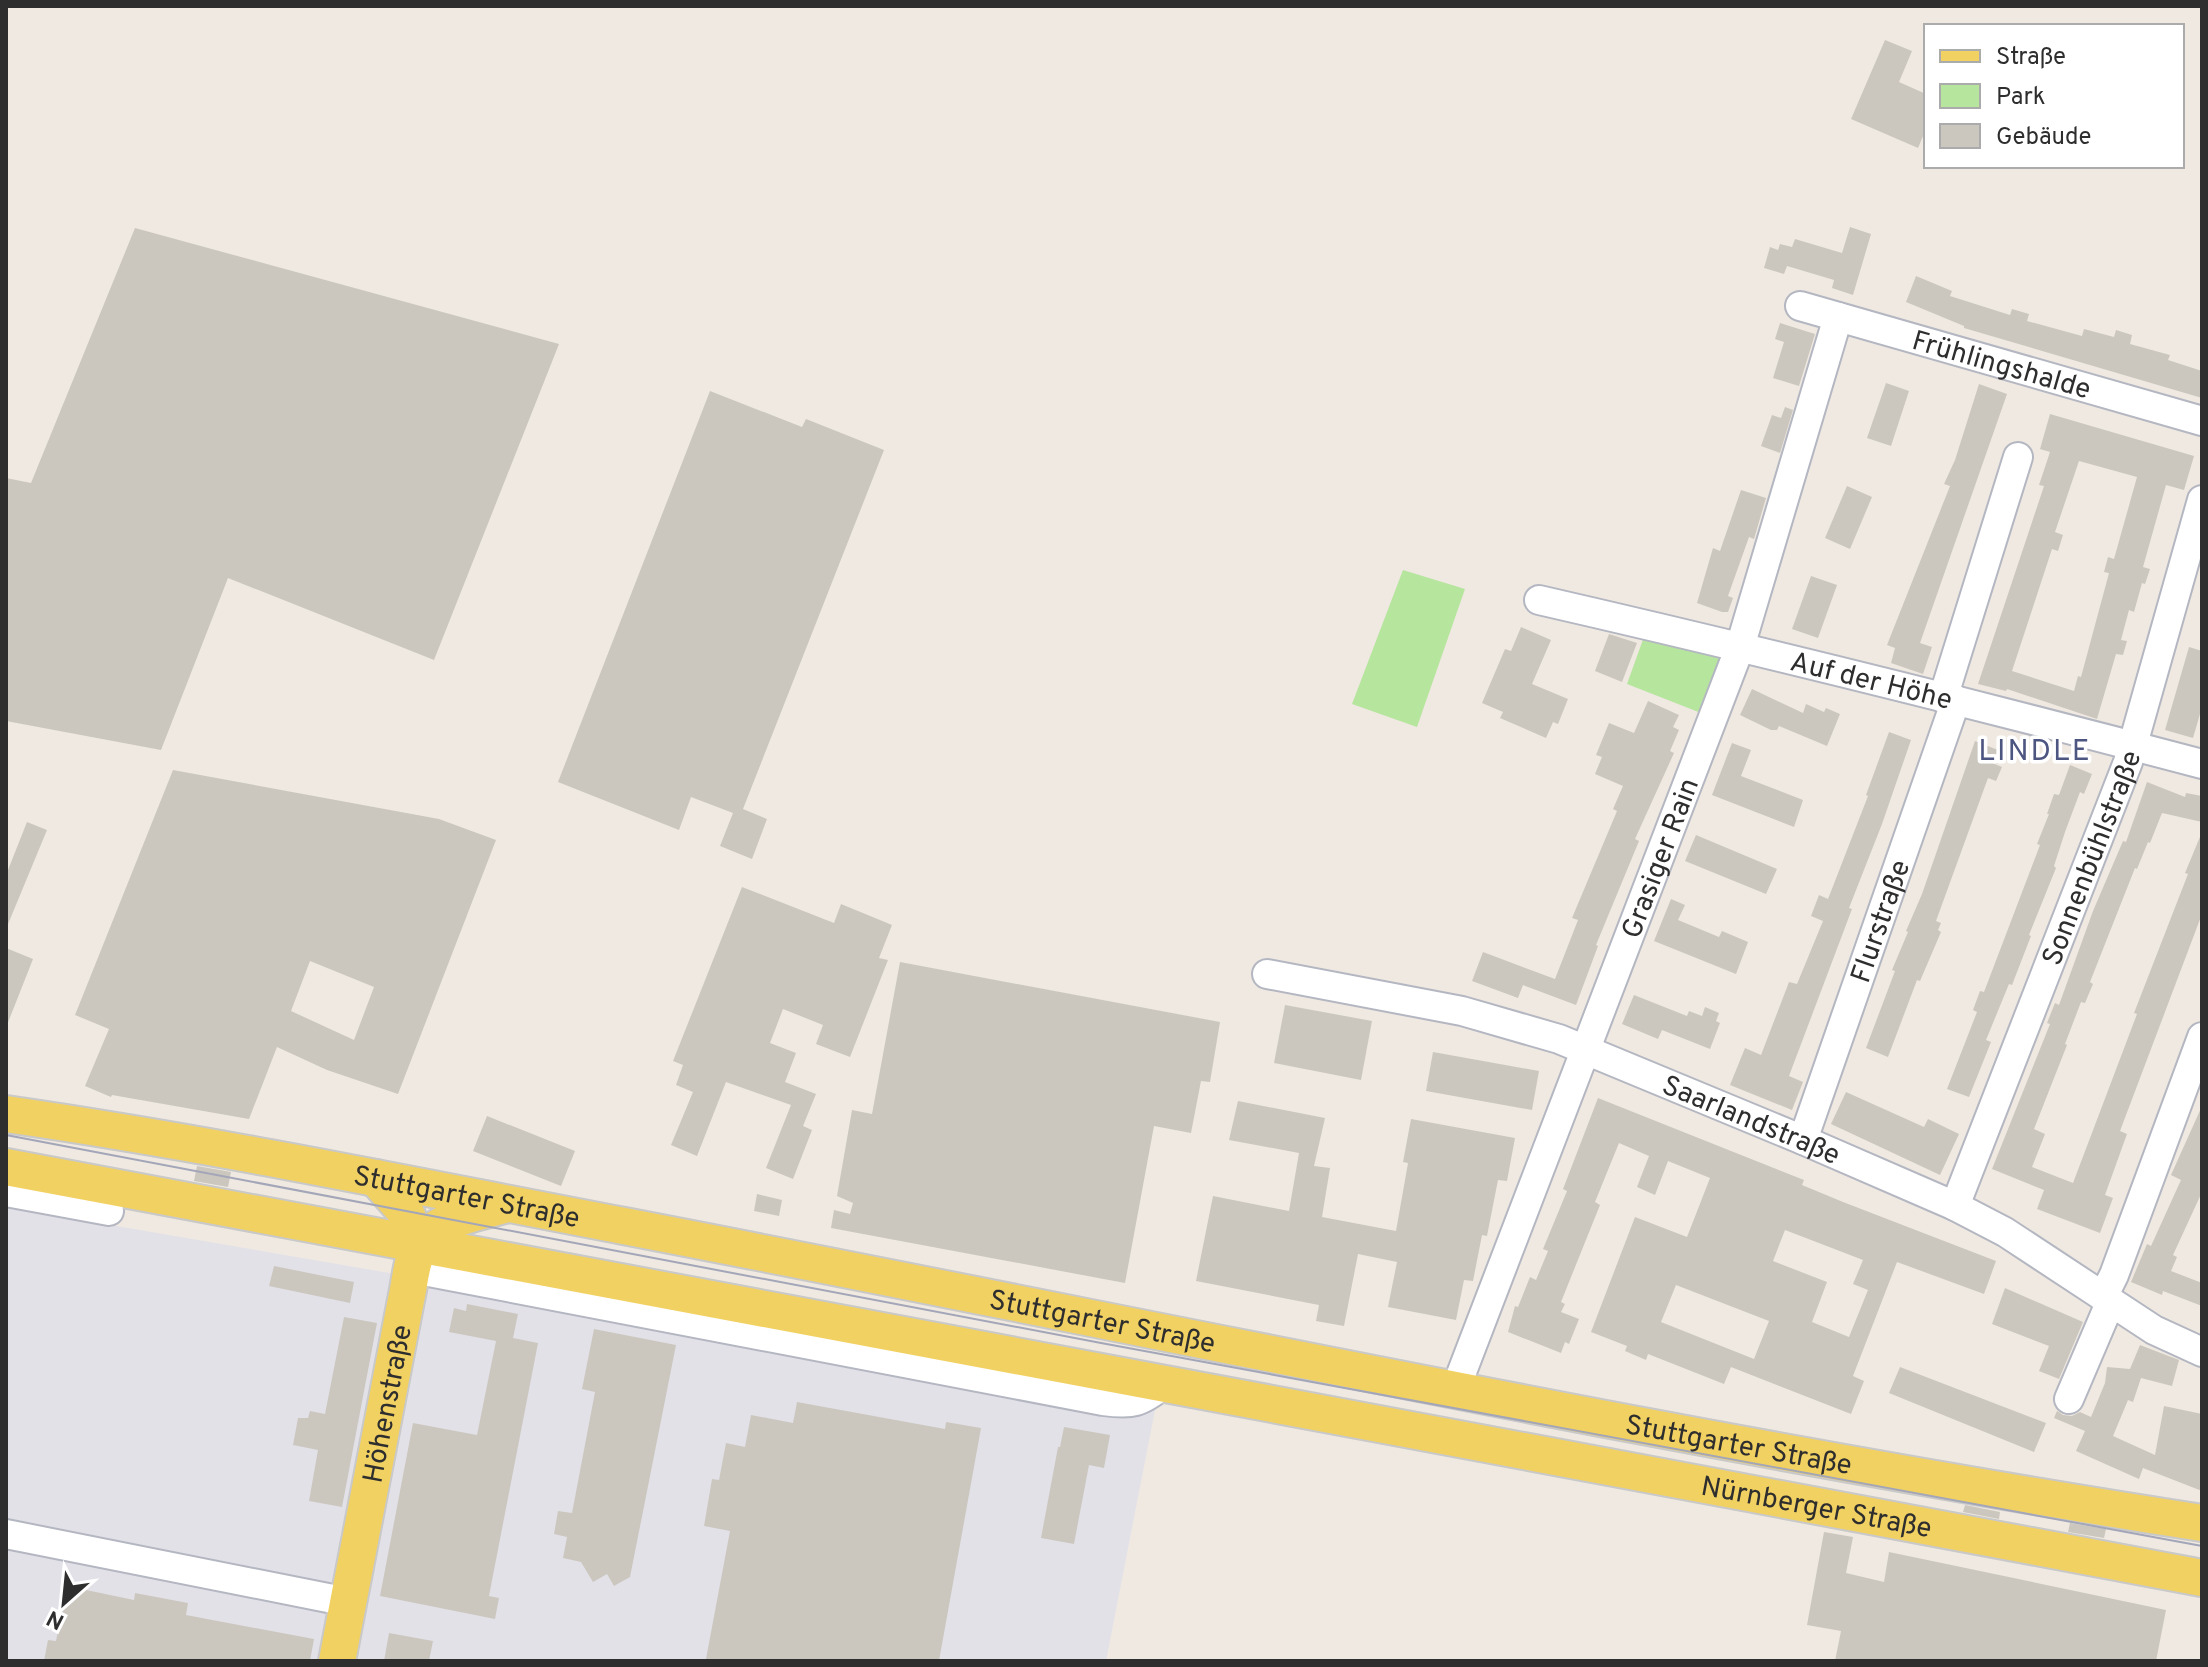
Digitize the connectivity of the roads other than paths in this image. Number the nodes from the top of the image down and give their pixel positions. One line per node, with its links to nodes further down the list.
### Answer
1 (1800, 306): 2 (street, Frühlingshalde)
2 (1838, 317): 3 (street, Frühlingshalde); 7 (street, Grasiger Rain)
3 (2202, 421)
4 (2018, 457): 8 (street, Flurstraße)
5 (2202, 500): 9 (street, Sonnenbühlstraße)
6 (1539, 600): 7 (street, Auf der Höhe)
7 (1740, 647): 8 (street, Auf der Höhe); 13 (street, Grasiger Rain)
8 (1949, 699): 9 (street, Auf der Höhe); 15 (street, Flurstraße)
9 (2133, 746): 10 (street, Auf der Höhe); 21 (street, Sonnenbühlstraße)
10 (2202, 764)
11 (1267, 974): 13 (street, Saarlandstraße)
12 (2202, 1037): 24 (street)
13 (1584, 1051): 15 (street, Saarlandstraße); 26 (street, Grasiger Rain)
14 (6, 1114): 18 (main road, Stuttgarter Straße)
15 (1803, 1140): 21 (street, Saarlandstraße)
16 (6, 1167): 23 (main road, Stuttgarter Straße)
17 (6, 1175): 22 (main road)
18 (376, 1178): 20 (main road, Stuttgarter Straße); 23 (main road)
19 (6, 1192): 22 (street)
20 (508, 1204): 23 (main road); 26 (main road, Stuttgarter Straße)
21 (1955, 1206): 24 (street, Saarlandstraße)
22 (109, 1211): 23 (main road)
23 (416, 1257): 28 (main road, Stuttgarter Straße); 32 (main road, Höhenstraße)
24 (2106, 1300): 25 (street, Saarlandstraße); 27 (street)
25 (2202, 1352)
26 (1455, 1390): 29 (main road, Stuttgarter Straße)
27 (2069, 1399)
28 (1431, 1433): 31 (main road, Nürnberger Straße)
29 (2202, 1523)
30 (6, 1534): 32 (street)
31 (2202, 1578)
32 (348, 1602): 33 (main road, Höhenstraße)
33 (337, 1661)

